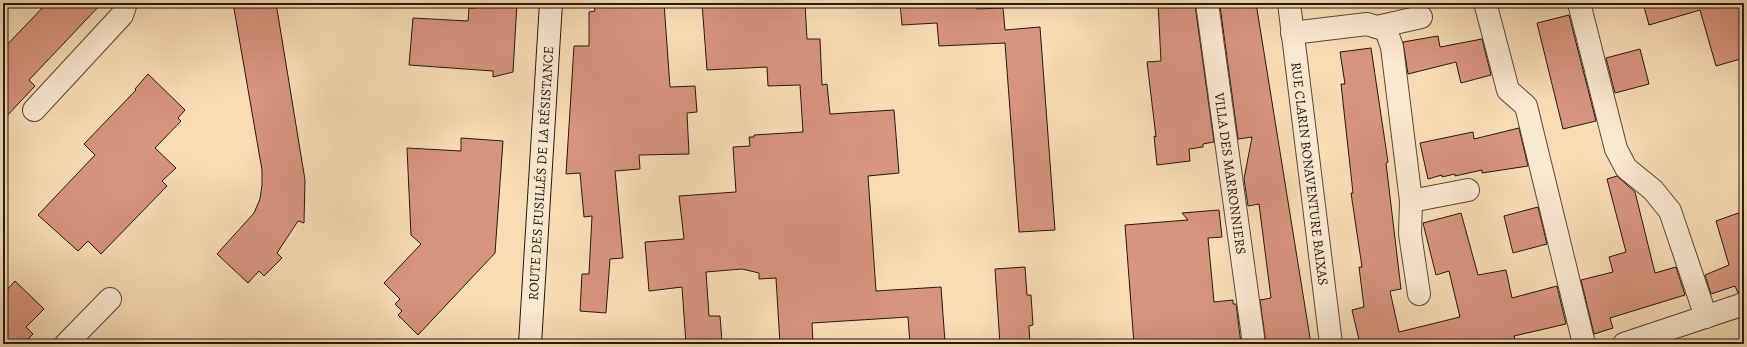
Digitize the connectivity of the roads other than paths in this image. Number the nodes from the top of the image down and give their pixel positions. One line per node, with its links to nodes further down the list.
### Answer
1 (126, 3): 10 (street)
2 (551, 3): 18 (street, ROUTE DES FUSILLÉS DE LA RÉSISTANCE)
3 (1207, 3): 19 (street, VILLA DES MARRONNIERS)
4 (1289, 3): 9 (street, RUE CLARIN BONAVENTURE BAIXAS)
5 (1579, 3): 16 (street)
6 (1486, 6): 21 (street)
7 (1421, 17): 8 (street)
8 (1377, 27): 9 (street); 12 (street)
9 (1292, 33): 20 (street, RUE CLARIN BONAVENTURE BAIXAS)
10 (34, 110)
11 (1468, 190): 12 (street)
12 (1411, 201): 13 (street)
13 (1419, 294)
14 (110, 299): 17 (street)
15 (1744, 304): 16 (street)
16 (1706, 317): 22 (street)
17 (66, 344)
18 (530, 344)
19 (1254, 344)
20 (1331, 344)
21 (1584, 344)
22 (1624, 344)

